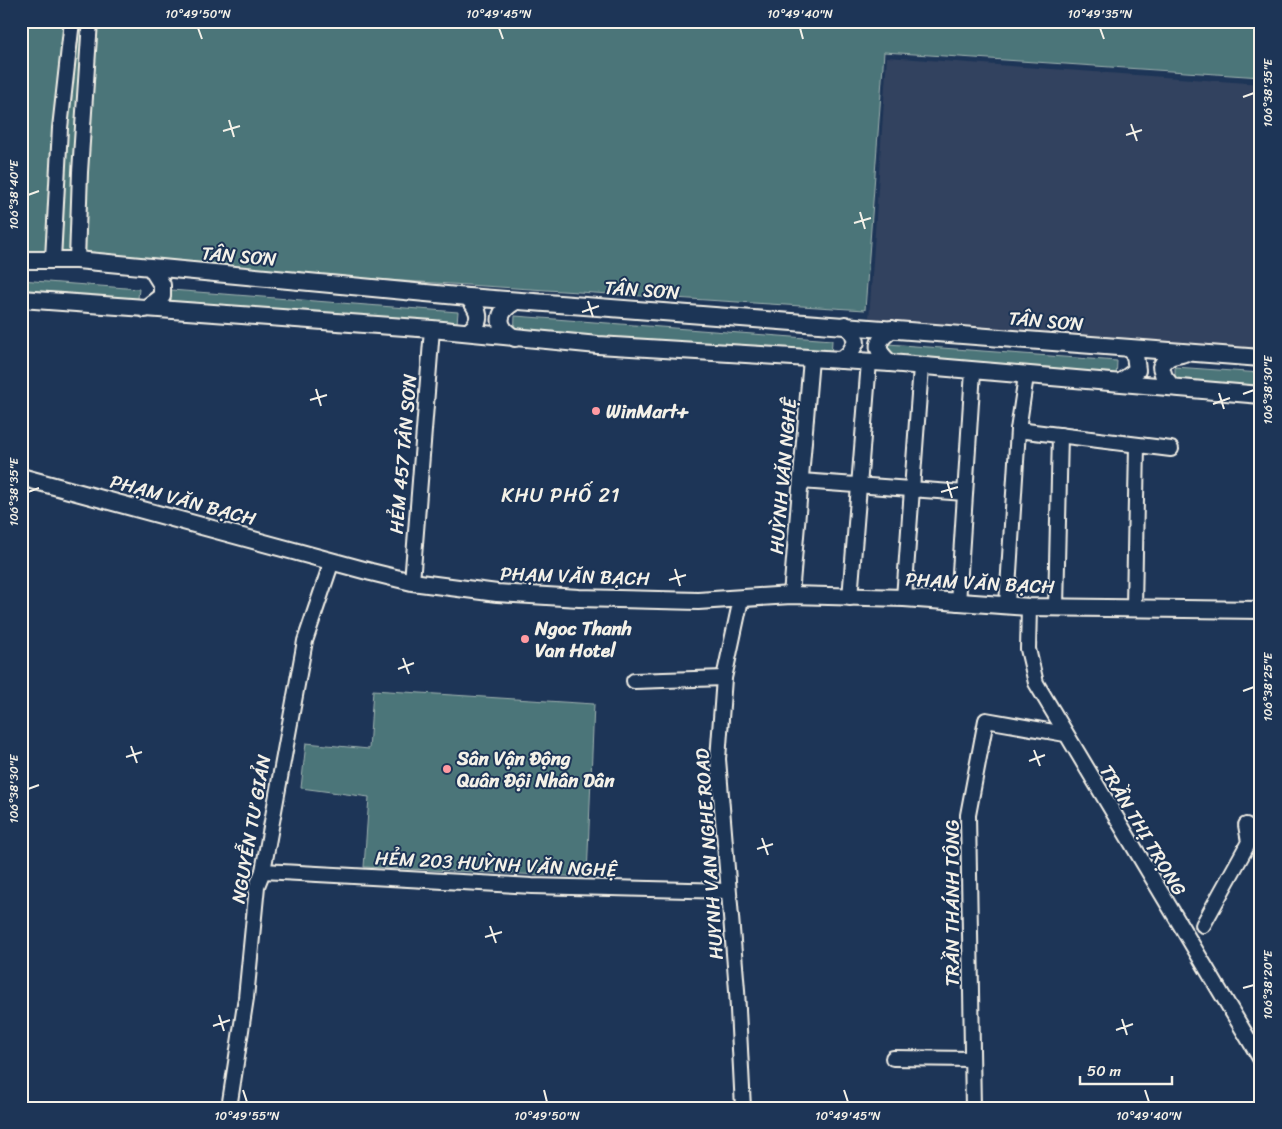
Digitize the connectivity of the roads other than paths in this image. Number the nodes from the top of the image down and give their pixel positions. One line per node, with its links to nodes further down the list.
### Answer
1 (72, 21): 3 (street)
2 (90, 21): 4 (street)
3 (58, 170): 4 (street); 5 (street)
4 (80, 172): 7 (street)
5 (54, 259): 6 (street, TÂN SƠN); 7 (street, TÂN SƠN)
6 (21, 260)
7 (77, 260): 8 (street, TÂN SƠN)
8 (152, 269): 9 (street, TÂN SƠN); 12 (street)
9 (468, 297): 11 (street, TÂN SƠN); 16 (street)
10 (21, 299): 12 (street)
11 (516, 301): 13 (street, TÂN SƠN); 17 (street)
12 (145, 309): 14 (street)
13 (844, 325): 15 (street, TÂN SƠN); 22 (street)
14 (432, 329): 16 (street); 41 (street, HẺM 457 TÂN SƠN)
15 (892, 329): 18 (street, TÂN SƠN); 24 (street)
16 (468, 332): 17 (street)
17 (516, 338): 21 (street)
18 (1128, 348): 19 (street, TÂN SƠN); 28 (street)
19 (1184, 353): 20 (street, TÂN SƠN); 29 (street)
20 (1261, 358)
21 (811, 359): 22 (street); 36 (street, HUỲNH VĂN NGHỆ)
22 (842, 360): 23 (street)
23 (869, 362): 24 (street); 37 (street)
24 (890, 363): 25 (street)
25 (921, 367): 26 (street); 38 (street)
26 (973, 371): 27 (street); 39 (street)
27 (1026, 376): 28 (street); 31 (street)
28 (1121, 382): 29 (street)
29 (1172, 387): 30 (street)
30 (1261, 394)
31 (1018, 430): 32 (street); 47 (street)
32 (1060, 435): 33 (street); 49 (street)
33 (1137, 445): 34 (street); 50 (street)
34 (1171, 449)
35 (21, 477): 40 (street, PHẠM VĂN BẠCH)
36 (801, 480): 37 (street); 42 (street, HUỲNH VĂN NGHỆ)
37 (859, 486): 38 (street); 43 (street)
38 (911, 489): 39 (street); 44 (street)
39 (965, 493): 46 (street)
40 (332, 561): 41 (street, PHẠM VĂN BẠCH); 56 (street, NGUYỄN TƯ GIẢN)
41 (412, 582): 45 (street, PHẠM VĂN BẠCH)
42 (791, 595): 43 (street, PHẠM VĂN BẠCH); 45 (street, PHẠM VĂN BẠCH)
43 (850, 598): 44 (street, PHẠM VĂN BẠCH)
44 (904, 598): 46 (street, PHẠM VĂN BẠCH)
45 (741, 599): 52 (street, HUYNH VAN NGHE ROAD)
46 (958, 603): 47 (street, PHẠM VĂN BẠCH)
47 (1006, 604): 48 (street, PHẠM VĂN BẠCH)
48 (1029, 607): 49 (street, PHẠM VĂN BẠCH); 54 (street, TRẦN THỊ TRỌNG)
49 (1056, 607): 50 (street, PHẠM VĂN BẠCH)
50 (1134, 607): 51 (street, PHẠM VĂN BẠCH)
51 (1261, 610)
52 (724, 678): 53 (street); 57 (street, HUYNH VAN NGHE ROAD)
53 (634, 681)
54 (1065, 734): 60 (street, TRẦN THÁNH TÔNG); 61 (street, TRẦN THỊ TRỌNG)
55 (1246, 825): 58 (street)
56 (263, 871): 57 (street, HẺM 203 HUỲNH VĂN NGHỆ); 62 (street, NGUYỄN TƯ GIẢN)
57 (728, 891): 63 (street, HUYNH VAN NGHE ROAD)
58 (1203, 925)
59 (893, 1058): 60 (street)
60 (972, 1059): 64 (street, TRẦN THÁNH TÔNG)
61 (1261, 1060)
62 (229, 1108)
63 (743, 1108)
64 (972, 1108)

